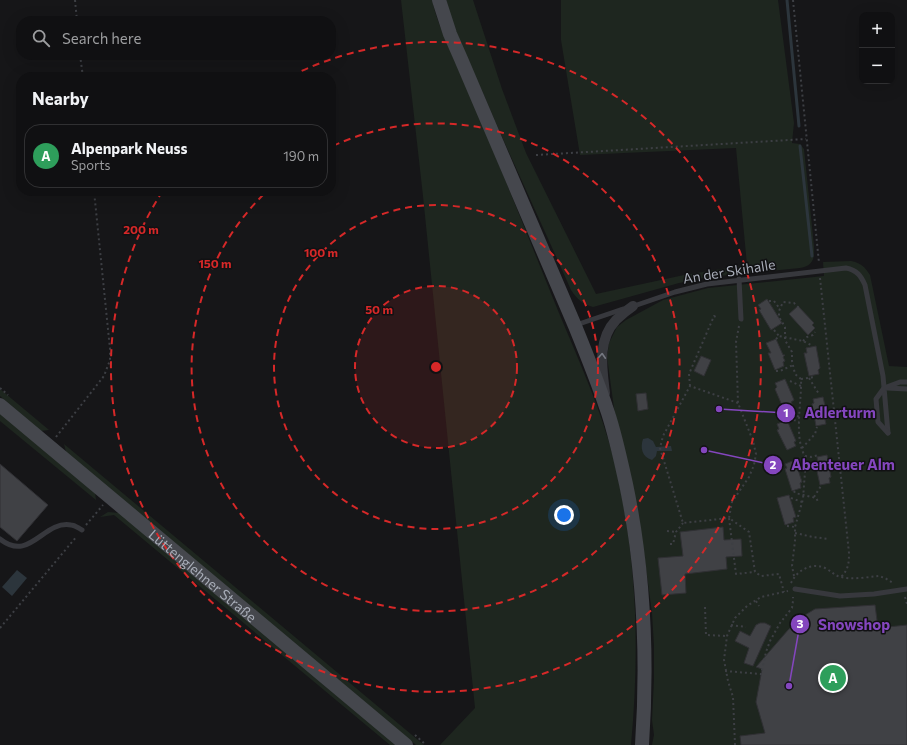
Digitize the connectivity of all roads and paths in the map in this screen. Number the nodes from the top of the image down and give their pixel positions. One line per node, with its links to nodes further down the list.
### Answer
1 (75, 0): 4 (path)
2 (439, 0): 18 (main road)
3 (793, 0): 7 (path)
4 (77, 16)
5 (80, 60): 6 (path)
6 (82, 72)
7 (806, 139): 8 (path); 10 (path)
8 (536, 155)
9 (95, 196): 46 (path)
10 (820, 271): 11 (lane, An der Skihalle); 35 (lane, An der Skihalle); 71 (path)
11 (739, 279): 13 (lane, An der Skihalle); 17 (lane)
12 (770, 301): 15 (path)
13 (633, 306): 18 (lane, An der Skihalle); 40 (street, one-way to 13)
14 (798, 308): 15 (path)
15 (780, 309): 22 (path)
16 (718, 318): 33 (path)
17 (741, 319): 38 (path)
18 (575, 326): 40 (main road)
19 (774, 330): 21 (path)
20 (815, 332): 24 (path)
21 (779, 336): 22 (path); 23 (path)
22 (785, 338): 24 (path); 26 (path)
23 (776, 339)
24 (803, 341): 25 (path)
25 (813, 346)
26 (793, 364): 27 (path); 30 (path)
27 (776, 371)
28 (809, 378): 29 (path); 30 (path); 37 (path)
29 (814, 378)
30 (801, 379): 34 (path)
31 (790, 382): 34 (path)
32 (907, 382): 35 (lane)
33 (690, 386): 38 (path); 59 (path)
34 (802, 386): 42 (path)
35 (884, 388): 35 (lane, An der Skihalle); 36 (lane)
36 (907, 389)
37 (819, 394)
38 (738, 403): 58 (path)
39 (0, 404): 46 (main road, Lüttenglehner Straße)
40 (607, 409): 85 (main road)
41 (784, 409): 42 (path)
42 (800, 417): 44 (path)
43 (784, 420): 44 (path)
44 (799, 422): 47 (path)
45 (817, 427): 47 (path)
46 (49, 445): 53 (main road, Lüttenglehner Straße)
47 (802, 448): 49 (path)
48 (819, 455): 49 (path)
49 (805, 456): 52 (path)
50 (821, 486): 54 (path)
51 (794, 491): 52 (path)
52 (803, 495): 54 (path); 56 (path)
53 (110, 497): 62 (path); 84 (main road, Lüttenglehner Straße)
54 (814, 497): 57 (path)
55 (791, 498): 56 (path)
56 (802, 502): 61 (path)
57 (819, 503)
58 (729, 518): 59 (path); 69 (path); 69 (path)
59 (683, 523): 64 (path)
60 (787, 526): 61 (path)
61 (795, 527): 65 (path)
62 (82, 530): 66 (lane); 81 (path)
63 (668, 532): 64 (path)
64 (676, 532): 68 (path)
65 (795, 533): 67 (path); 70 (path)
66 (0, 539)
67 (829, 539)
68 (670, 544)
69 (755, 572): 74 (path)
70 (794, 576): 71 (path); 74 (path)
71 (841, 578): 73 (path)
72 (795, 589): 73 (lane)
73 (905, 589)
74 (784, 592): 76 (path)
75 (793, 597): 83 (path)
76 (755, 600): 77 (path); 79 (path)
77 (759, 606)
78 (705, 607): 82 (path)
79 (731, 625): 80 (path); 82 (path)
80 (746, 627)
81 (0, 628)
82 (727, 636): 83 (path)
83 (726, 671): 86 (path)
84 (406, 745)
85 (642, 745)
86 (734, 745)

